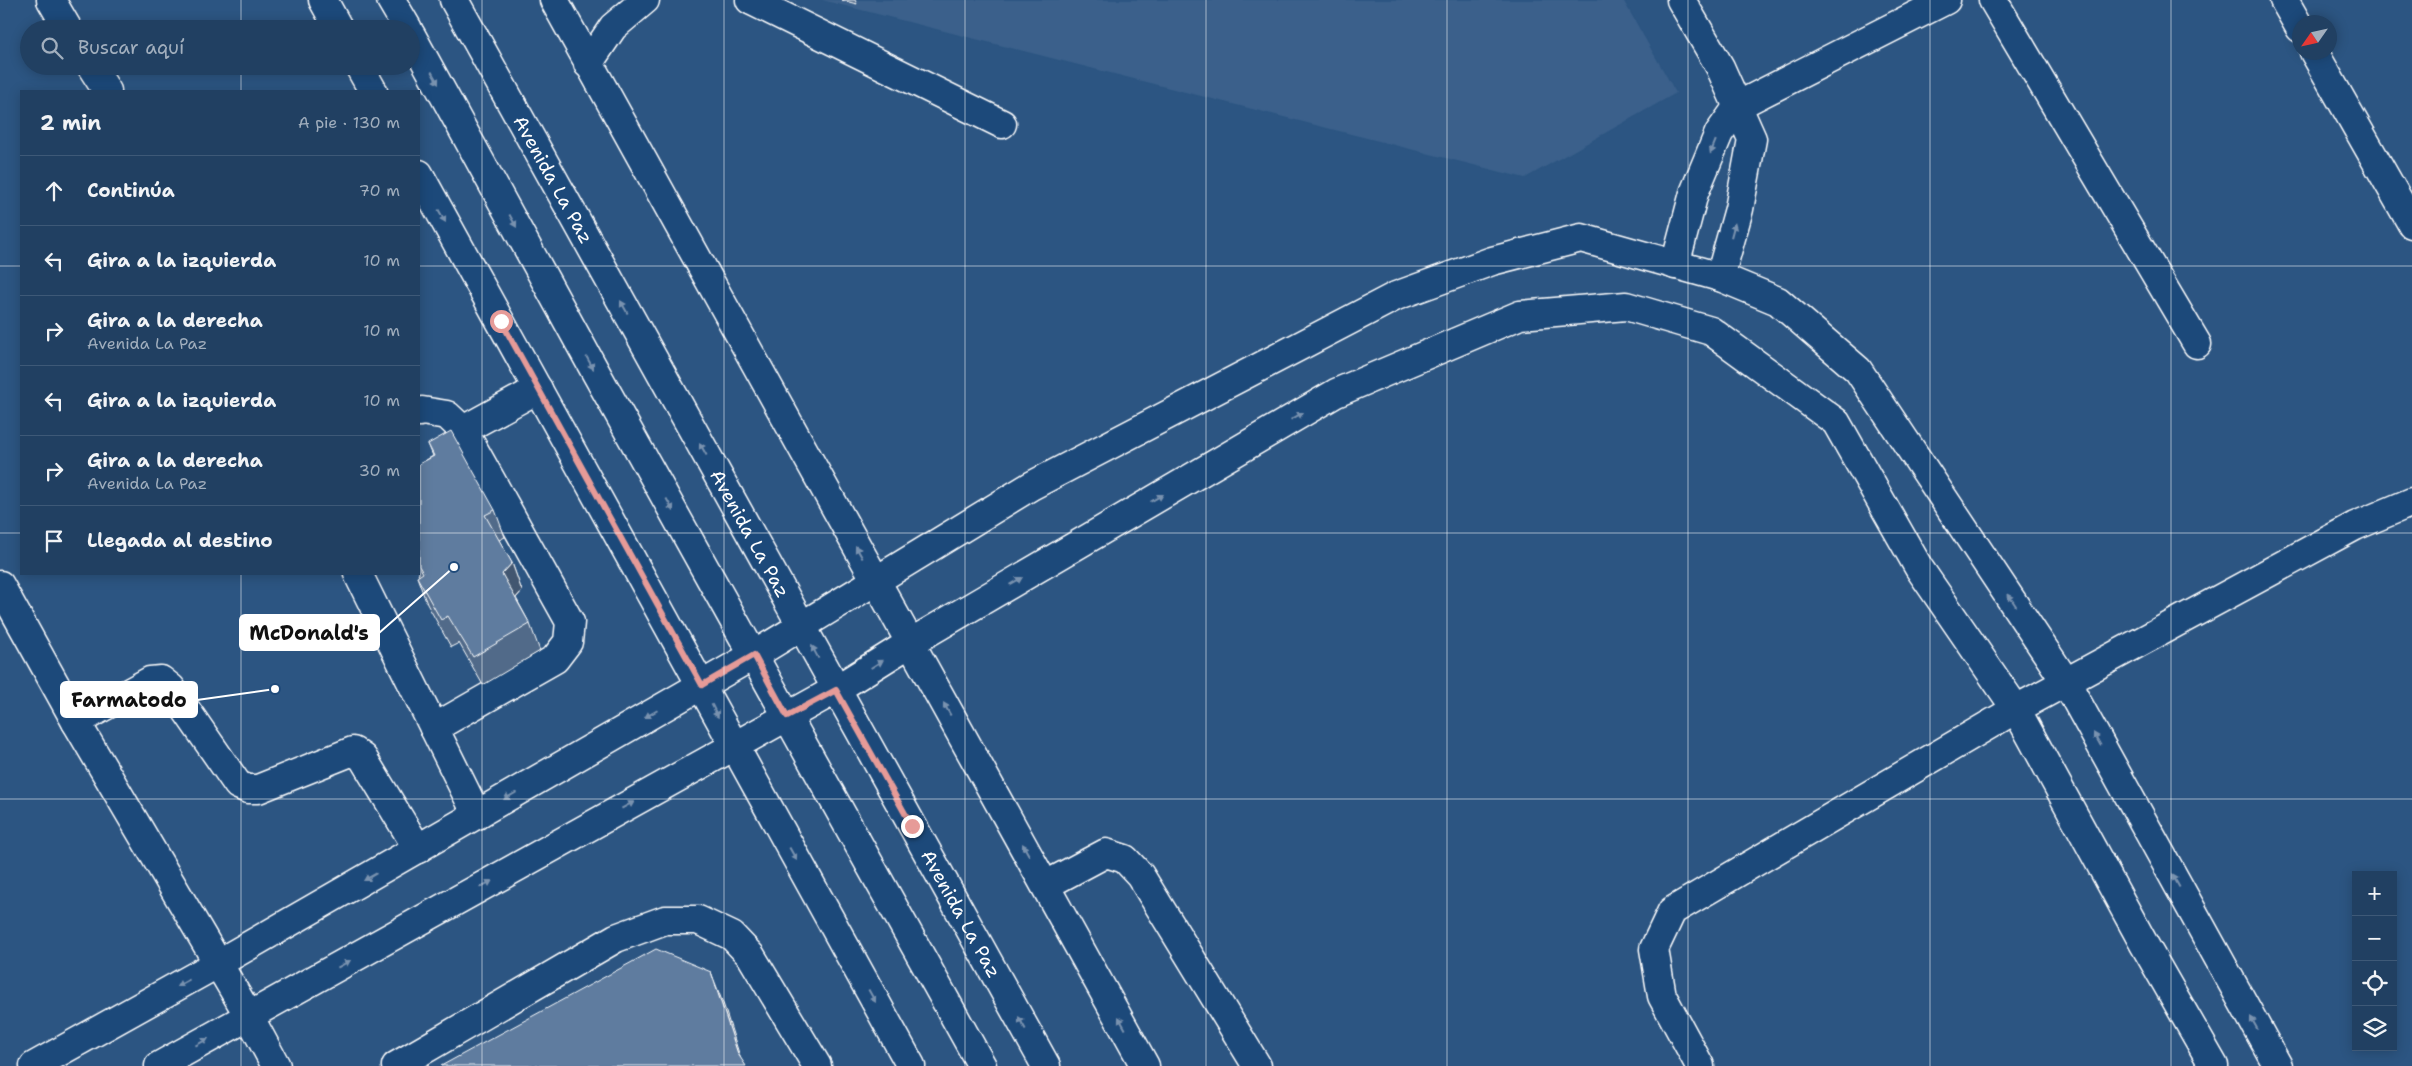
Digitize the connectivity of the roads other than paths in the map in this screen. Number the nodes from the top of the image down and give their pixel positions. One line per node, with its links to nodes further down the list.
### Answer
1 (50, 0): 13 (street)
2 (323, 0): 14 (street)
3 (392, 0): 15 (street)
4 (454, 0): 37 (street, Avenida La Paz, one-way to 4)
5 (554, 0): 18 (street)
6 (645, 0): 18 (street)
7 (750, 0): 24 (street)
8 (1681, 0): 23 (street)
9 (1946, 0): 23 (street)
10 (1994, 0): 29 (street)
11 (2284, 0): 12 (street)
12 (2293, 15)
13 (62, 20)
14 (334, 20)
15 (403, 20)
16 (420, 51): 39 (street, one-way to 39)
17 (2319, 60): 26 (street)
18 (588, 64): 35 (street, one-way to 18)
19 (97, 75): 21 (street)
20 (364, 75): 22 (street)
21 (106, 90)
22 (372, 90)
23 (1739, 105): 27 (street, one-way to 27); 28 (street, one-way to 23)
24 (1002, 124)
25 (421, 183): 30 (street, one-way to 30)
26 (2412, 224)
27 (1675, 265): 28 (street); 35 (street)
28 (1720, 277): 40 (street, one-way to 28)
29 (2197, 344)
30 (538, 389): 32 (street); 41 (street)
31 (420, 412): 32 (street)
32 (464, 430): 46 (street)
33 (2412, 502): 40 (street)
34 (358, 575): 46 (street)
35 (876, 582): 37 (street); 38 (street)
36 (0, 585): 45 (street)
37 (802, 627): 39 (street); 42 (street, Avenida La Paz, one-way to 37)
38 (910, 643): 42 (street, one-way to 38); 43 (street, one-way to 43); 50 (street, one-way to 38)
39 (754, 655): 41 (street); 44 (street)
40 (2066, 682): 43 (street); 65 (street, one-way to 40)
41 (702, 685): 47 (street, one-way to 47); 48 (street, one-way to 48)
42 (836, 690): 44 (street); 60 (street, Avenida La Paz, one-way to 42)
43 (2016, 709): 63 (street); 64 (street)
44 (787, 716): 47 (street); 59 (street)
45 (76, 722): 49 (street); 51 (street)
46 (434, 728): 48 (street)
47 (734, 747): 52 (street, one-way to 47); 58 (street, one-way to 58)
48 (477, 815): 49 (street)
49 (418, 849): 51 (street, one-way to 51)
50 (1046, 885): 61 (street, one-way to 50); 62 (street)
51 (218, 964): 52 (street); 53 (street, one-way to 53)
52 (249, 1016): 54 (street, one-way to 52); 55 (street)
53 (34, 1066)
54 (159, 1066)
55 (276, 1066)
56 (396, 1066): 57 (street)
57 (817, 1066)
58 (911, 1066)
59 (982, 1066)
60 (1046, 1066)
61 (1145, 1066)
62 (1258, 1066)
63 (1700, 1066)
64 (2214, 1066)
65 (2278, 1066)

